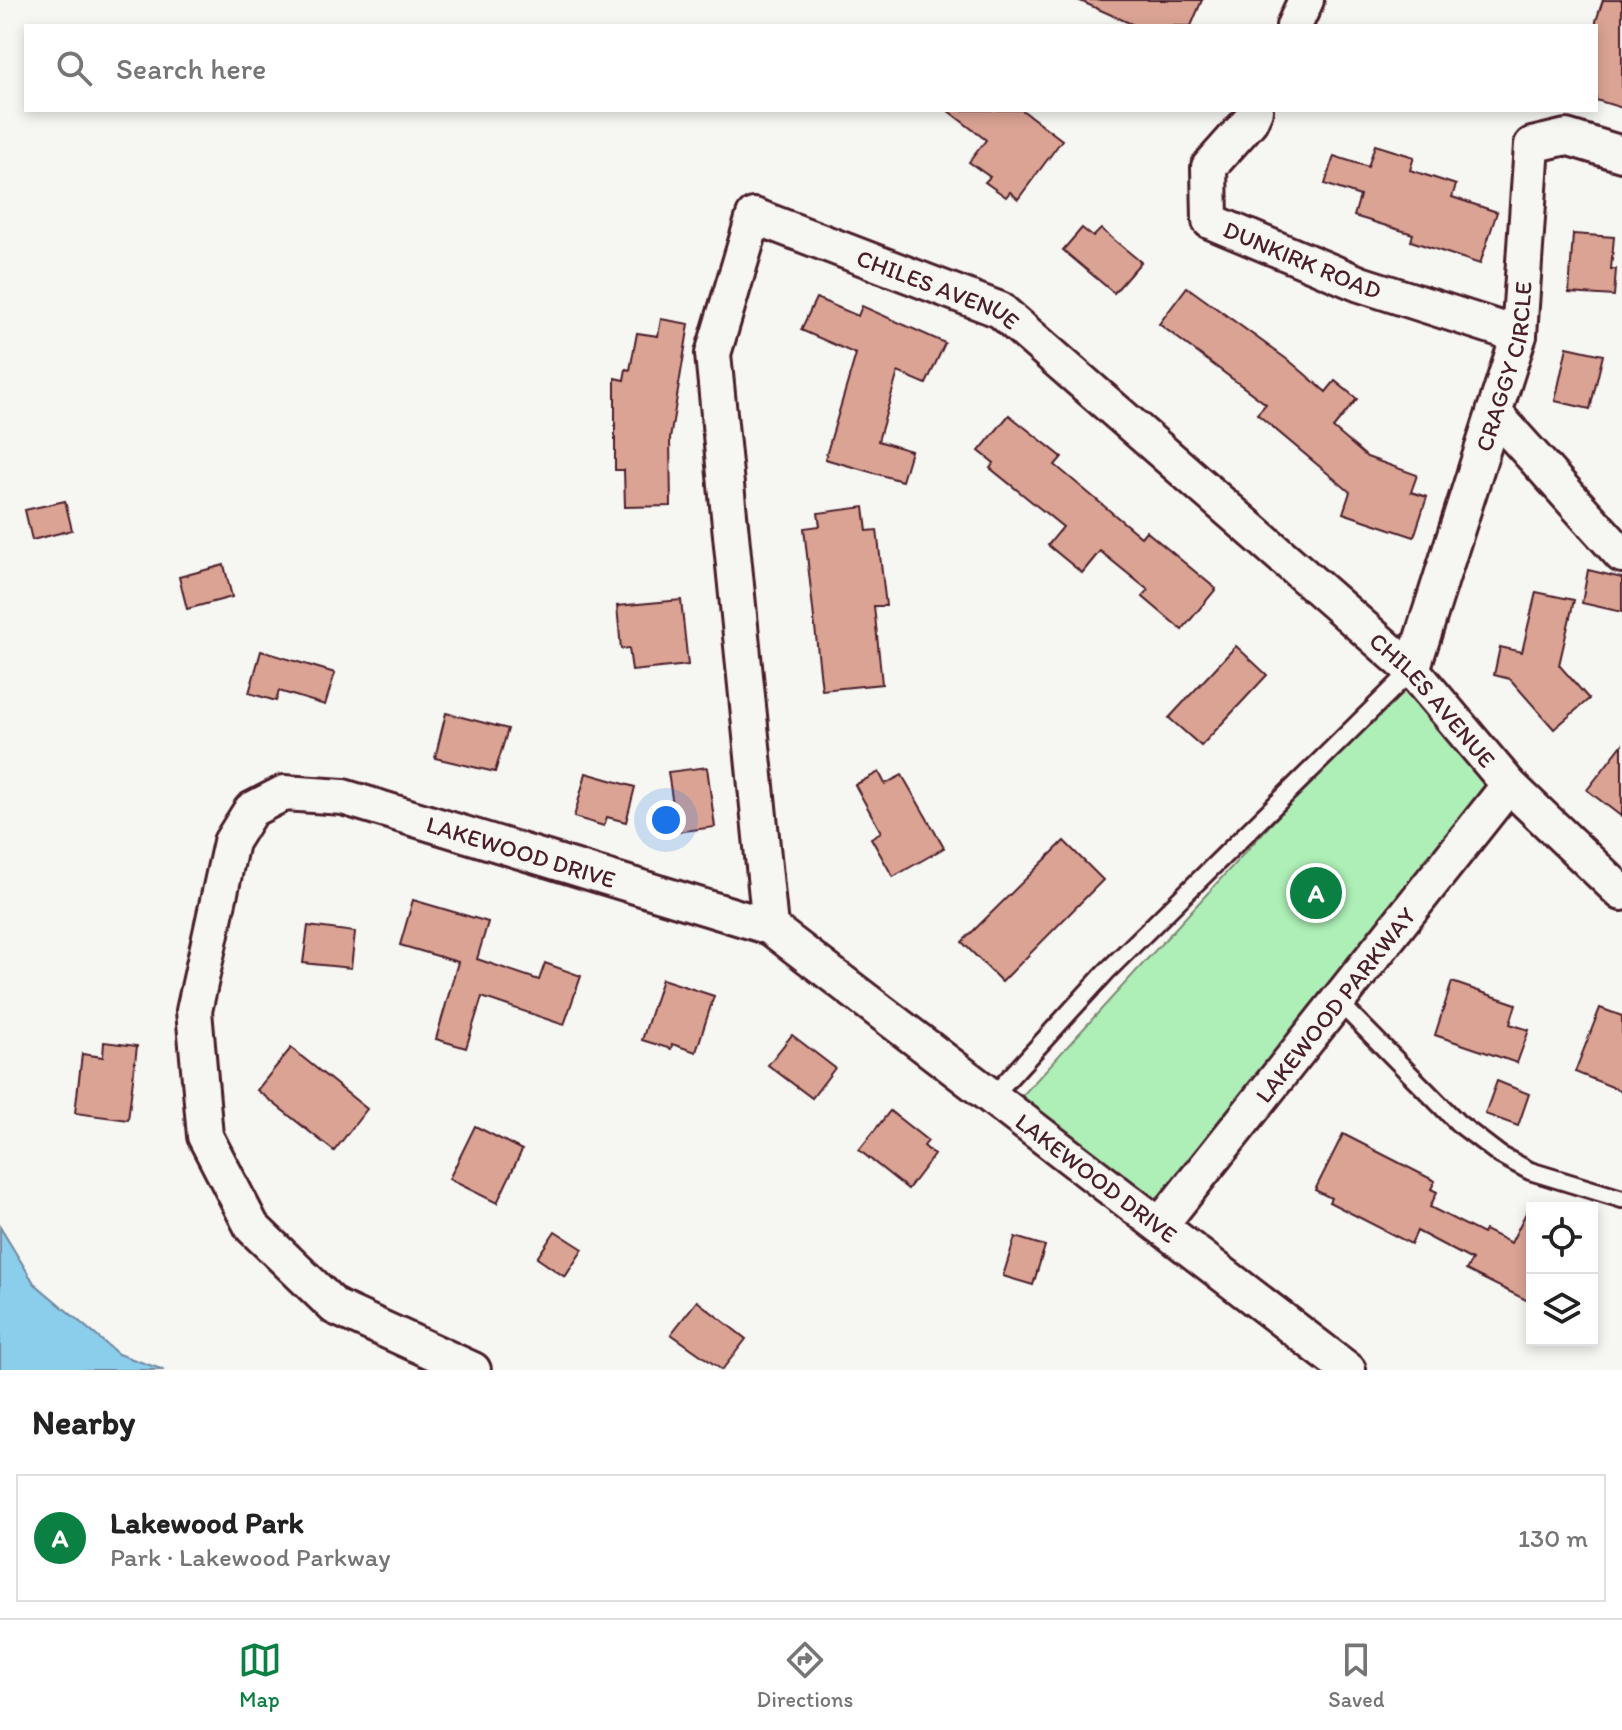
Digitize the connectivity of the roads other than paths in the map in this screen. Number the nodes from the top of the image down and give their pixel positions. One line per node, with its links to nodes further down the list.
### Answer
1 (1306, 0): 2 (street)
2 (1295, 24)
3 (1254, 112): 5 (street, DUNKIRK ROAD)
4 (1622, 154): 5 (street, CRAGGY CIRCLE)
5 (1519, 335): 6 (street, CRAGGY CIRCLE)
6 (1494, 413): 7 (street); 8 (street, CRAGGY CIRCLE)
7 (1622, 555)
8 (1412, 670): 9 (street, CHILES AVENUE); 11 (street, CHILES AVENUE); 13 (lane)
9 (1509, 785): 10 (street, CHILES AVENUE); 12 (street, LAKEWOOD PARKWAY)
10 (1622, 893)
11 (770, 927): 13 (street, LAKEWOOD DRIVE); 16 (street, LAKEWOOD DRIVE)
12 (1337, 1000): 14 (lane); 15 (street, LAKEWOOD PARKWAY)
13 (993, 1096): 15 (street, LAKEWOOD DRIVE)
14 (1622, 1199)
15 (1161, 1224): 17 (street, LAKEWOOD DRIVE)
16 (473, 1370)
17 (1348, 1370)

